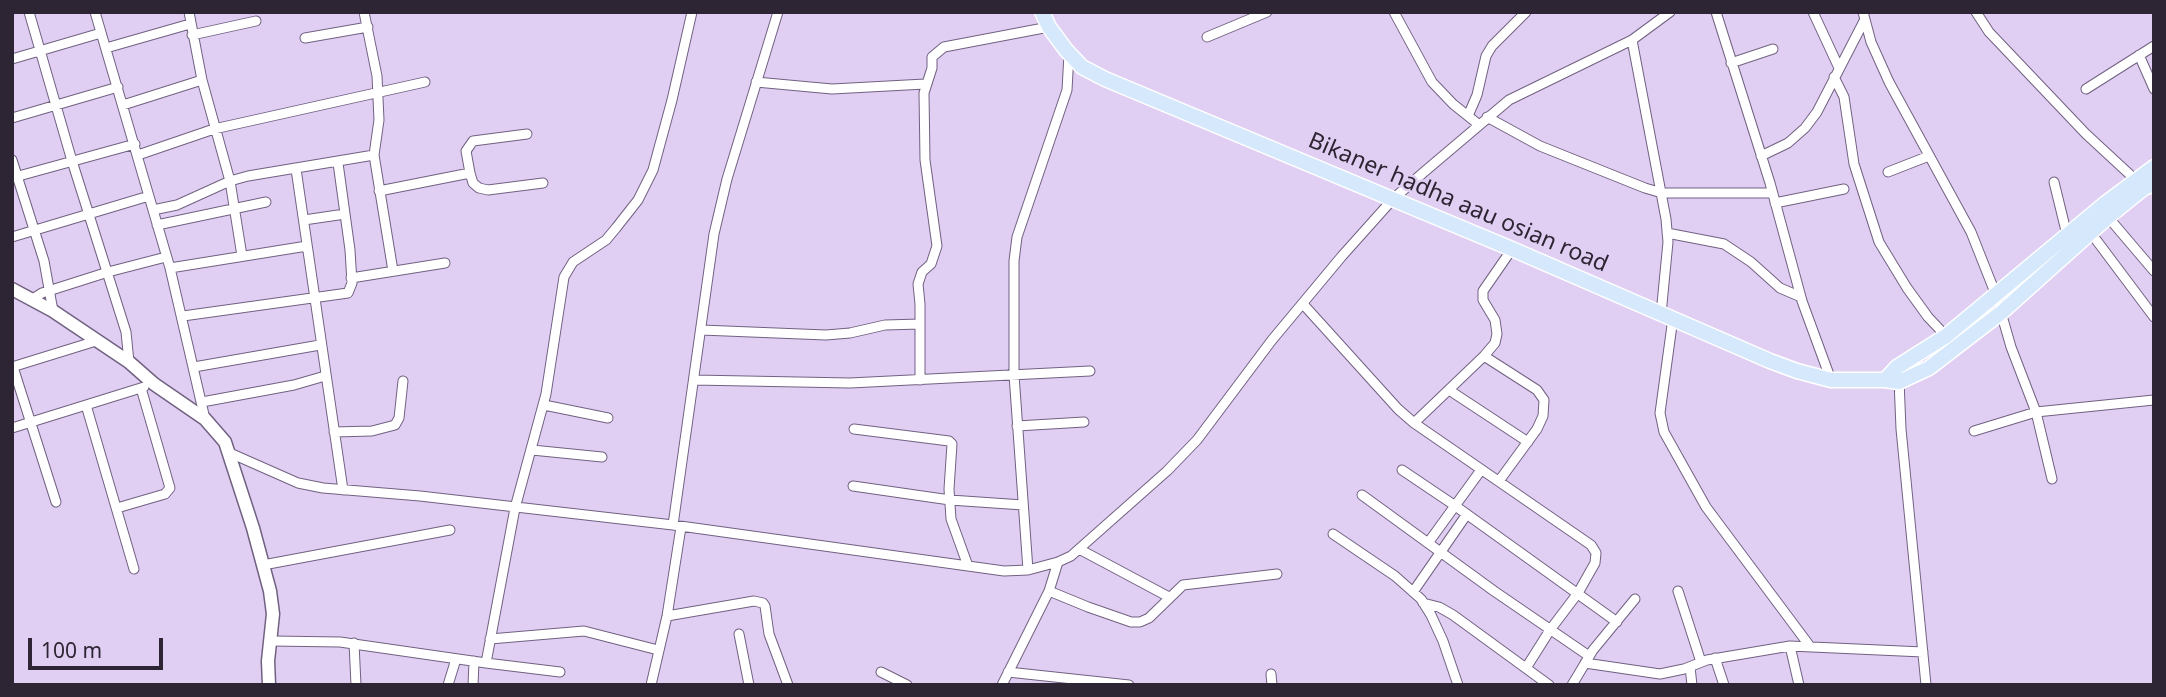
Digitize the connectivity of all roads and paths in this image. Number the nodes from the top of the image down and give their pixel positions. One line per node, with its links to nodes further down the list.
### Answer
1 (29, 12): 28 (street)
2 (95, 12): 20 (street)
3 (189, 12): 17 (street)
4 (364, 12): 18 (street)
5 (692, 12): 130 (street)
6 (778, 12): 36 (street)
7 (1042, 12): 19 (main road, Bikaner hadha aau osian road)
8 (1267, 12): 22 (street)
9 (1394, 12): 44 (street)
10 (1526, 12): 44 (street)
11 (1716, 12): 32 (street)
12 (1813, 12): 33 (street)
13 (1976, 12): 66 (street)
14 (1669, 13): 24 (street)
15 (1864, 16): 33 (street); 54 (street)
16 (257, 21): 21 (street)
17 (190, 24): 21 (street); 26 (street)
18 (368, 27): 23 (street); 41 (street)
19 (1049, 27): 29 (main road, Bikaner hadha aau osian road); 37 (street)
20 (101, 33): 26 (street); 28 (street)
21 (192, 35): 34 (street)
22 (1208, 37)
23 (305, 38)
24 (1632, 40): 45 (street); 69 (street)
25 (2154, 46): 30 (street)
26 (106, 48): 38 (street)
27 (1773, 49): 32 (street)
28 (41, 51): 31 (street); 43 (street)
29 (1069, 54): 72 (main road, Bikaner hadha aau osian road); 118 (street)
30 (2139, 55): 39 (street); 40 (street)
31 (12, 59)
32 (1731, 63): 53 (street)
33 (1837, 73): 53 (street); 110 (street)
34 (202, 80): 42 (street); 48 (street)
35 (425, 82): 41 (street)
36 (756, 82): 37 (street); 109 (street)
37 (925, 84): 108 (street)
38 (118, 87): 42 (street); 43 (street)
39 (2086, 89)
40 (2154, 89)
41 (379, 92): 48 (street); 52 (street)
42 (123, 105): 50 (street)
43 (56, 106): 46 (street); 56 (street)
44 (1468, 116): 47 (street)
45 (1487, 117): 47 (street); 69 (street)
46 (12, 118)
47 (1478, 124): 72 (street)
48 (214, 129): 51 (street); 63 (street)
49 (527, 134): 61 (street)
50 (135, 144): 51 (street); 56 (street)
51 (138, 155): 71 (street)
52 (374, 155): 57 (street); 68 (street)
53 (1761, 156): 70 (street)
54 (1929, 156): 60 (street); 98 (street)
55 (12, 160): 62 (street)
56 (72, 161): 62 (street); 77 (street)
57 (338, 163): 59 (street); 78 (street)
58 (2154, 167): 66 (main road, Bikaner hadha aau osian road)
59 (296, 169): 63 (street); 80 (street)
60 (1888, 172)
61 (470, 173): 65 (street); 68 (street)
62 (15, 177): 82 (street)
63 (230, 181): 75 (street); 76 (street)
64 (2054, 182): 85 (street)
65 (543, 184)
66 (2145, 184): 79 (main road, Bikaner hadha aau osian road); 85 (main road, Bikaner hadha aau osian road)
67 (1844, 189): 74 (street)
68 (380, 191): 93 (street)
69 (1662, 192): 70 (street); 83 (street)
70 (1772, 193): 74 (street)
71 (149, 196): 76 (street); 77 (street)
72 (1393, 199): 88 (main road, Bikaner hadha aau osian road); 102 (street)
73 (266, 202): 75 (street)
74 (1775, 203): 100 (street)
75 (235, 208): 81 (street); 90 (street)
76 (153, 211): 81 (street)
77 (89, 214): 82 (street); 95 (street)
78 (345, 214): 80 (street); 96 (street)
79 (2108, 217): 84 (main road, Bikaner hadha aau osian road); 94 (street)
80 (304, 220): 87 (street)
81 (157, 225): 89 (street)
82 (34, 230): 86 (street); 97 (street)
83 (1667, 233): 100 (street); 106 (street)
84 (2091, 233): 104 (main road, Bikaner hadha aau osian road); 107 (street)
85 (2067, 235): 98 (main road, Bikaner hadha aau osian road)
86 (12, 237)
87 (307, 246): 90 (street); 101 (street)
88 (1512, 249): 106 (main road, Bikaner hadha aau osian road); 113 (street)
89 (166, 257): 92 (street); 95 (street)
90 (242, 257): 92 (street)
91 (445, 263): 93 (street)
92 (170, 268): 105 (street)
93 (393, 271): 96 (street)
94 (2154, 271)
95 (108, 272): 97 (street); 114 (street)
96 (351, 278): 101 (street)
97 (49, 291): 99 (street); 103 (street)
98 (1996, 295): 104 (street); 110 (main road, Bikaner hadha aau osian road)
99 (20, 296): 103 (street)
100 (1801, 297): 123 (street)
101 (314, 298): 105 (street); 112 (street)
102 (1303, 303): 136 (street); 164 (street)
103 (54, 311): 111 (street)
104 (2001, 312): 120 (main road, Bikaner hadha aau osian road); 131 (street)
105 (183, 316): 116 (street)
106 (1667, 316): 123 (main road, Bikaner hadha aau osian road); 186 (street)
107 (2154, 317)
108 (920, 324): 109 (street); 122 (street)
109 (701, 330): 121 (street)
110 (1945, 336): 120 (main road, Bikaner hadha aau osian road)
111 (96, 341): 114 (street); 115 (street)
112 (320, 345): 116 (street); 119 (street)
113 (1484, 356): 126 (street); 142 (street)
114 (130, 362): 125 (street)
115 (13, 367): 135 (street)
116 (194, 367): 128 (street)
117 (1090, 371): 118 (street)
118 (1014, 375): 122 (street); 137 (street)
119 (325, 376): 128 (street); 141 (street)
120 (1894, 376): 123 (main road, Bikaner hadha aau osian road); 189 (street)
121 (694, 380): 122 (street); 160 (street)
122 (920, 380)
123 (1831, 380)
124 (403, 381): 141 (street)
125 (148, 386): 129 (street); 133 (street); 157 (street)
126 (1449, 390): 136 (street); 142 (street)
127 (2154, 400): 131 (street)
128 (202, 402): 133 (street)
129 (86, 405): 135 (street); 157 (street)
130 (544, 405): 132 (street); 143 (street)
131 (2036, 412): 140 (street); 148 (street)
132 (608, 418)
133 (205, 419): 144 (street)
134 (1084, 422): 137 (street)
135 (30, 423): 138 (street); 154 (street)
136 (1414, 423): 147 (street)
137 (1017, 426): 155 (street)
138 (12, 428)
139 (854, 429): 153 (street)
140 (1973, 431)
141 (334, 432): 151 (street)
142 (1528, 442): 149 (street)
143 (532, 450): 145 (street); 158 (street)
144 (230, 453): 151 (street); 167 (street)
145 (602, 457)
146 (1402, 470): 156 (street)
147 (1481, 470): 149 (street); 156 (street)
148 (2052, 479)
149 (1499, 481): 175 (street)
150 (853, 486): 153 (street)
151 (343, 490): 158 (street)
152 (1362, 495): 163 (street)
153 (950, 500): 155 (street); 168 (street)
154 (56, 502)
155 (1023, 505): 170 (street)
156 (1454, 505): 159 (street); 163 (street)
157 (117, 508): 169 (street)
158 (516, 508): 160 (street); 183 (street)
159 (1467, 514): 165 (street); 175 (street)
160 (677, 526): 168 (street); 179 (street)
161 (450, 530): 167 (street)
162 (1332, 534): 174 (street)
163 (1428, 543): 165 (street)
164 (1079, 549): 166 (street); 176 (street)
165 (1441, 552): 174 (street); 181 (street)
166 (1058, 562): 170 (street); 172 (street)
167 (263, 565): 184 (street)
168 (968, 566): 170 (street)
169 (134, 569)
170 (1028, 570)
171 (1277, 574): 176 (street)
172 (1049, 591): 176 (street); 200 (street)
173 (1678, 591): 194 (street)
174 (1413, 592): 178 (street)
175 (1578, 593): 180 (street); 181 (street)
176 (1170, 597)
177 (1635, 599): 180 (street)
178 (1423, 603): 197 (street); 213 (street)
179 (667, 616): 188 (street); 208 (street)
180 (1617, 622): 192 (street)
181 (1550, 630): 192 (street); 197 (street)
182 (739, 634): 207 (street)
183 (490, 639): 188 (street); 195 (street)
184 (272, 641): 185 (street); 202 (street)
185 (354, 643): 191 (street); 203 (street)
186 (1809, 645): 187 (street); 189 (street)
187 (1790, 646): 190 (street); 218 (street)
188 (659, 650): 206 (street)
189 (1923, 652): 219 (street)
190 (1715, 658): 194 (street); 217 (street)
191 (456, 659): 193 (street); 204 (street)
192 (1587, 660): 196 (street); 215 (street)
193 (474, 661): 195 (street); 205 (street)
194 (1701, 662): 196 (street)
195 (485, 663): 198 (street)
196 (1690, 667): 216 (street)
197 (1525, 668): 214 (street)
198 (560, 672)
199 (881, 672): 209 (street)
200 (1008, 672): 210 (street); 211 (street)
201 (1271, 674): 212 (street)
202 (270, 685)
203 (356, 685)
204 (448, 685)
205 (473, 685)
206 (651, 685)
207 (749, 685)
208 (788, 685)
209 (907, 685)
210 (1002, 685)
211 (1129, 685)
212 (1272, 685)
213 (1458, 685)
214 (1549, 685)
215 (1572, 685)
216 (1692, 685)
217 (1724, 685)
218 (1799, 685)
219 (1926, 685)

